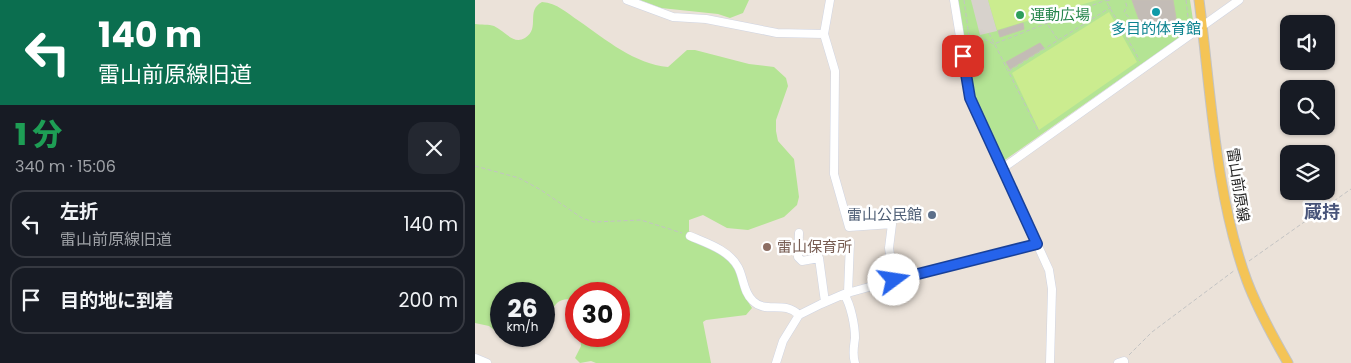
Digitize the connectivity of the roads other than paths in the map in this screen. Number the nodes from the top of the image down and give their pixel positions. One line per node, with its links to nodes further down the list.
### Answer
1 (627, 0): 7 (street)
2 (830, 0): 7 (street)
3 (954, 0): 8 (street)
4 (1199, 0): 6 (main road, 雷山前原線)
5 (1239, 0): 6 (street)
6 (1203, 28): 8 (street); 22 (main road, 雷山前原線)
7 (824, 34): 13 (street)
8 (1003, 168): 12 (street)
9 (799, 233): 15 (street)
10 (690, 236): 16 (street)
11 (850, 242): 14 (street)
12 (1037, 244): 13 (street); 21 (street)
13 (894, 280): 14 (street)
14 (846, 294): 15 (street); 20 (street)
15 (825, 302): 16 (street)
16 (799, 315): 19 (street)
17 (475, 358): 18 (street)
18 (487, 363)
19 (777, 363)
20 (855, 363)
21 (1050, 363)
22 (1288, 363)

